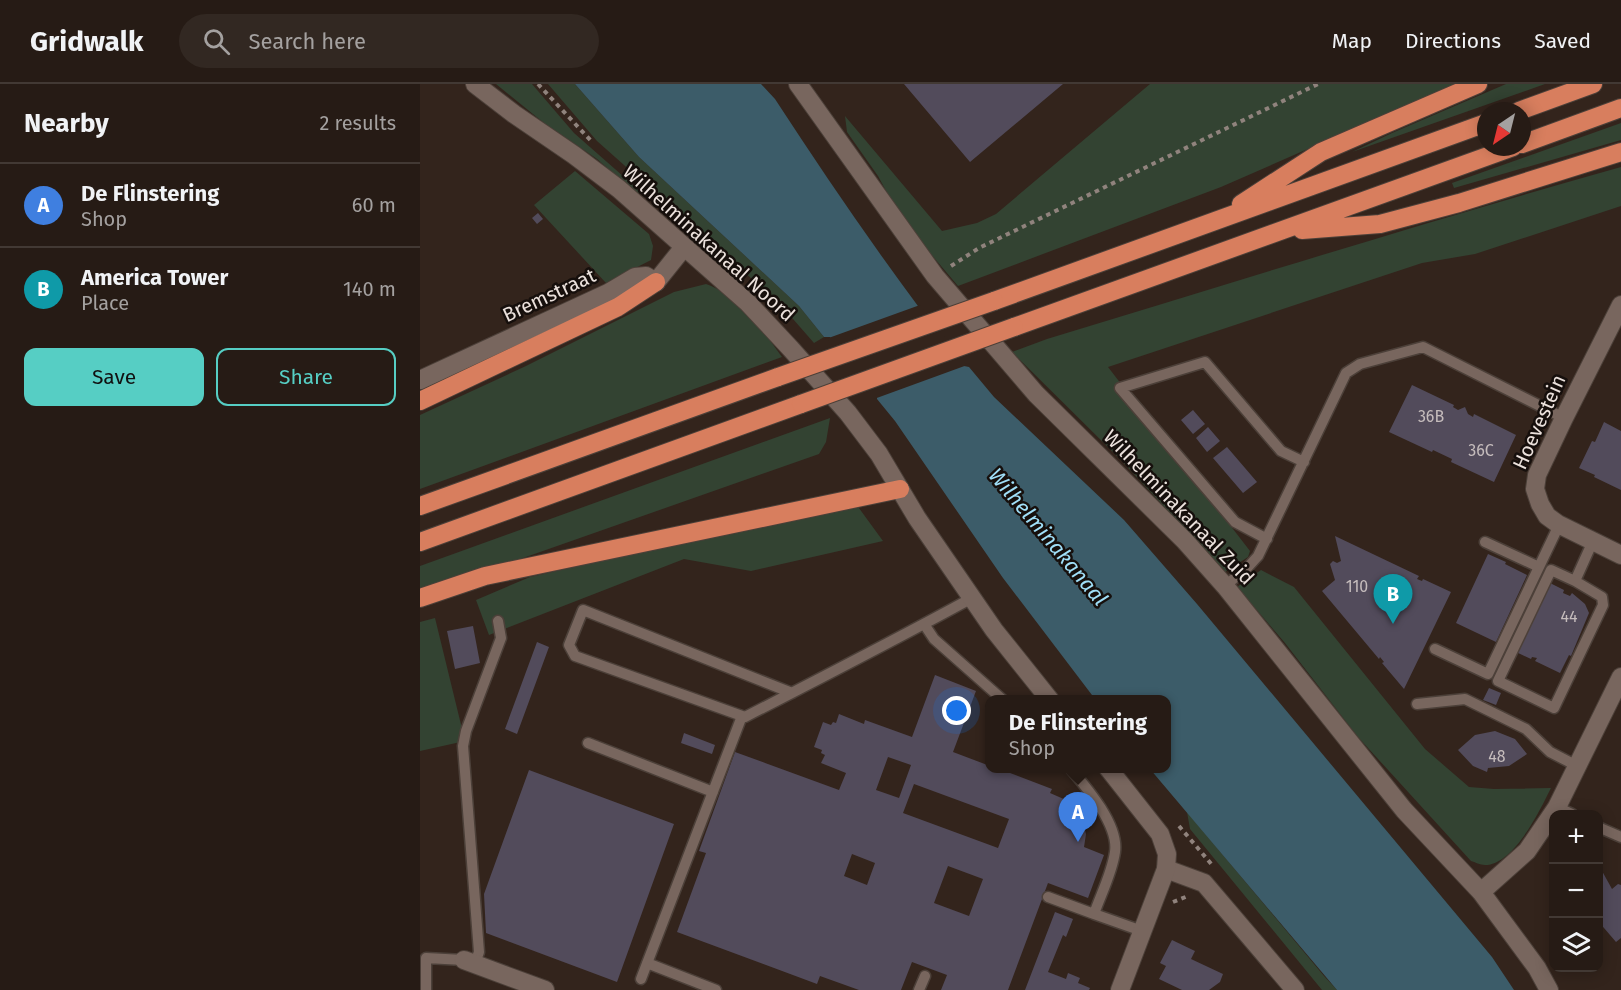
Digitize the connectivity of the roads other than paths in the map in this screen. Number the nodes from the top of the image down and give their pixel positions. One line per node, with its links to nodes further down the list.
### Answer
1 (475, 84): 13 (street, Wilhelminakanaal Noord)
2 (798, 84): 30 (street, Wilhelminakanaal Zuid)
3 (1478, 84): 11 (highway)
4 (1593, 84): 5 (highway)
5 (1531, 107)
6 (1621, 108): 8 (highway)
7 (1477, 126): 11 (highway)
8 (1531, 141)
9 (1621, 152): 12 (highway)
10 (1488, 156): 12 (highway)
11 (1212, 222): 21 (highway, bridge)
12 (1279, 232): 25 (highway, bridge)
13 (684, 247): 14 (street); 20 (street, Wilhelminakanaal Noord)
14 (656, 282): 16 (street, Bremstraat); 17 (highway)
15 (1621, 305): 18 (street, Hoevestein)
16 (420, 380)
17 (420, 401)
18 (1564, 418): 19 (lane); 22 (street, Hoevestein)
19 (1304, 462): 23 (lane); 23 (lane)
20 (900, 489): 31 (highway); 32 (street, Wilhelminakanaal Noord)
21 (420, 506)
22 (1559, 525): 24 (street, Hoevestein); 28 (lane)
23 (1267, 539): 30 (lane)
24 (1593, 541): 27 (street, Hoevestein); 29 (lane)
25 (420, 542)
26 (1485, 542): 28 (lane)
27 (1621, 555)
28 (1539, 567): 35 (lane)
29 (1575, 581): 29 (lane)
30 (1225, 586): 52 (street, Wilhelminakanaal Zuid)
31 (420, 598)
32 (972, 598): 34 (lane); 39 (street, Wilhelminakanaal Noord)
33 (498, 621): 57 (lane)
34 (924, 624): 37 (lane); 38 (lane)
35 (1435, 649)
36 (1621, 677): 43 (street)
37 (792, 693): 41 (lane); 41 (lane)
38 (997, 695)
39 (1047, 695)
40 (1417, 704): 43 (lane)
41 (742, 716): 46 (lane)
42 (588, 743): 46 (lane)
43 (1578, 767): 47 (street)
44 (1074, 773): 54 (lane)
45 (1112, 773): 51 (street)
46 (713, 792): 58 (lane)
47 (1565, 810)
48 (1549, 828): 52 (street)
49 (1603, 829): 50 (lane)
50 (1621, 837)
51 (1166, 868): 55 (street); 66 (street)
52 (1481, 892): 67 (street, Wilhelminakanaal Zuid)
53 (1048, 897): 54 (lane)
54 (1094, 914): 55 (lane)
55 (1145, 923): 65 (street)
56 (423, 953): 57 (lane); 61 (lane)
57 (469, 962): 62 (street)
58 (647, 963): 60 (lane); 63 (lane)
59 (925, 976): 64 (lane)
60 (641, 979)
61 (426, 990)
62 (545, 990)
63 (716, 990)
64 (919, 990)
65 (1120, 990)
66 (1295, 990)
67 (1549, 990)

